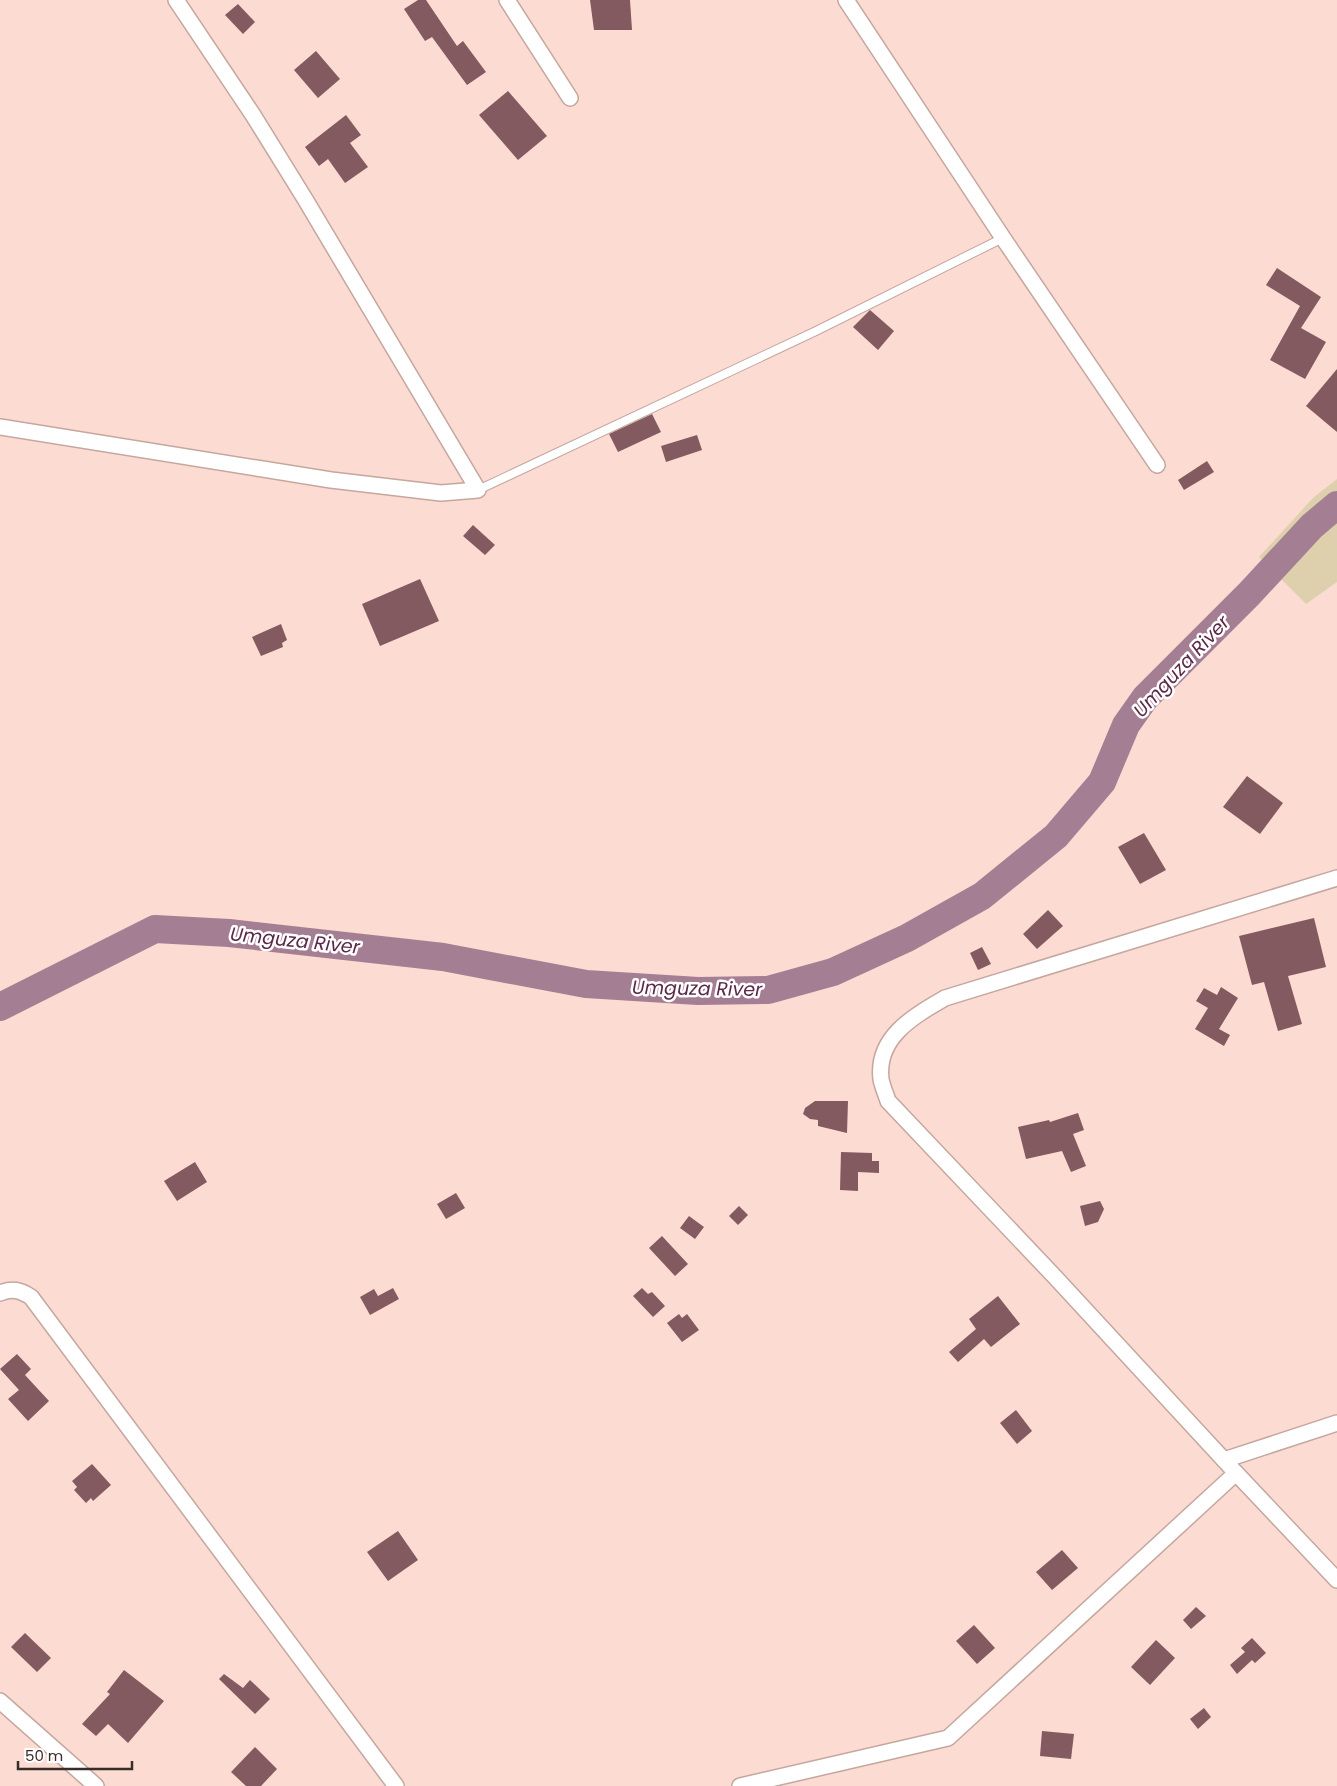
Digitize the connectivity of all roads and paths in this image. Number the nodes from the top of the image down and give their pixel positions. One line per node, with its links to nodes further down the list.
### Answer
1 (176, 0): 8 (street)
2 (506, 0): 4 (street)
3 (846, 0): 5 (street)
4 (570, 98)
5 (1003, 238): 7 (street); 8 (lane)
6 (0, 427): 8 (street)
7 (1157, 465)
8 (478, 490)
9 (1337, 878): 12 (street)
10 (0, 1293): 17 (street)
11 (1337, 1423): 12 (street)
12 (1224, 1460): 13 (street)
13 (1236, 1473): 14 (street); 18 (street)
14 (1337, 1580)
15 (0, 1701): 16 (street)
16 (96, 1786)
17 (396, 1786)
18 (740, 1786)

